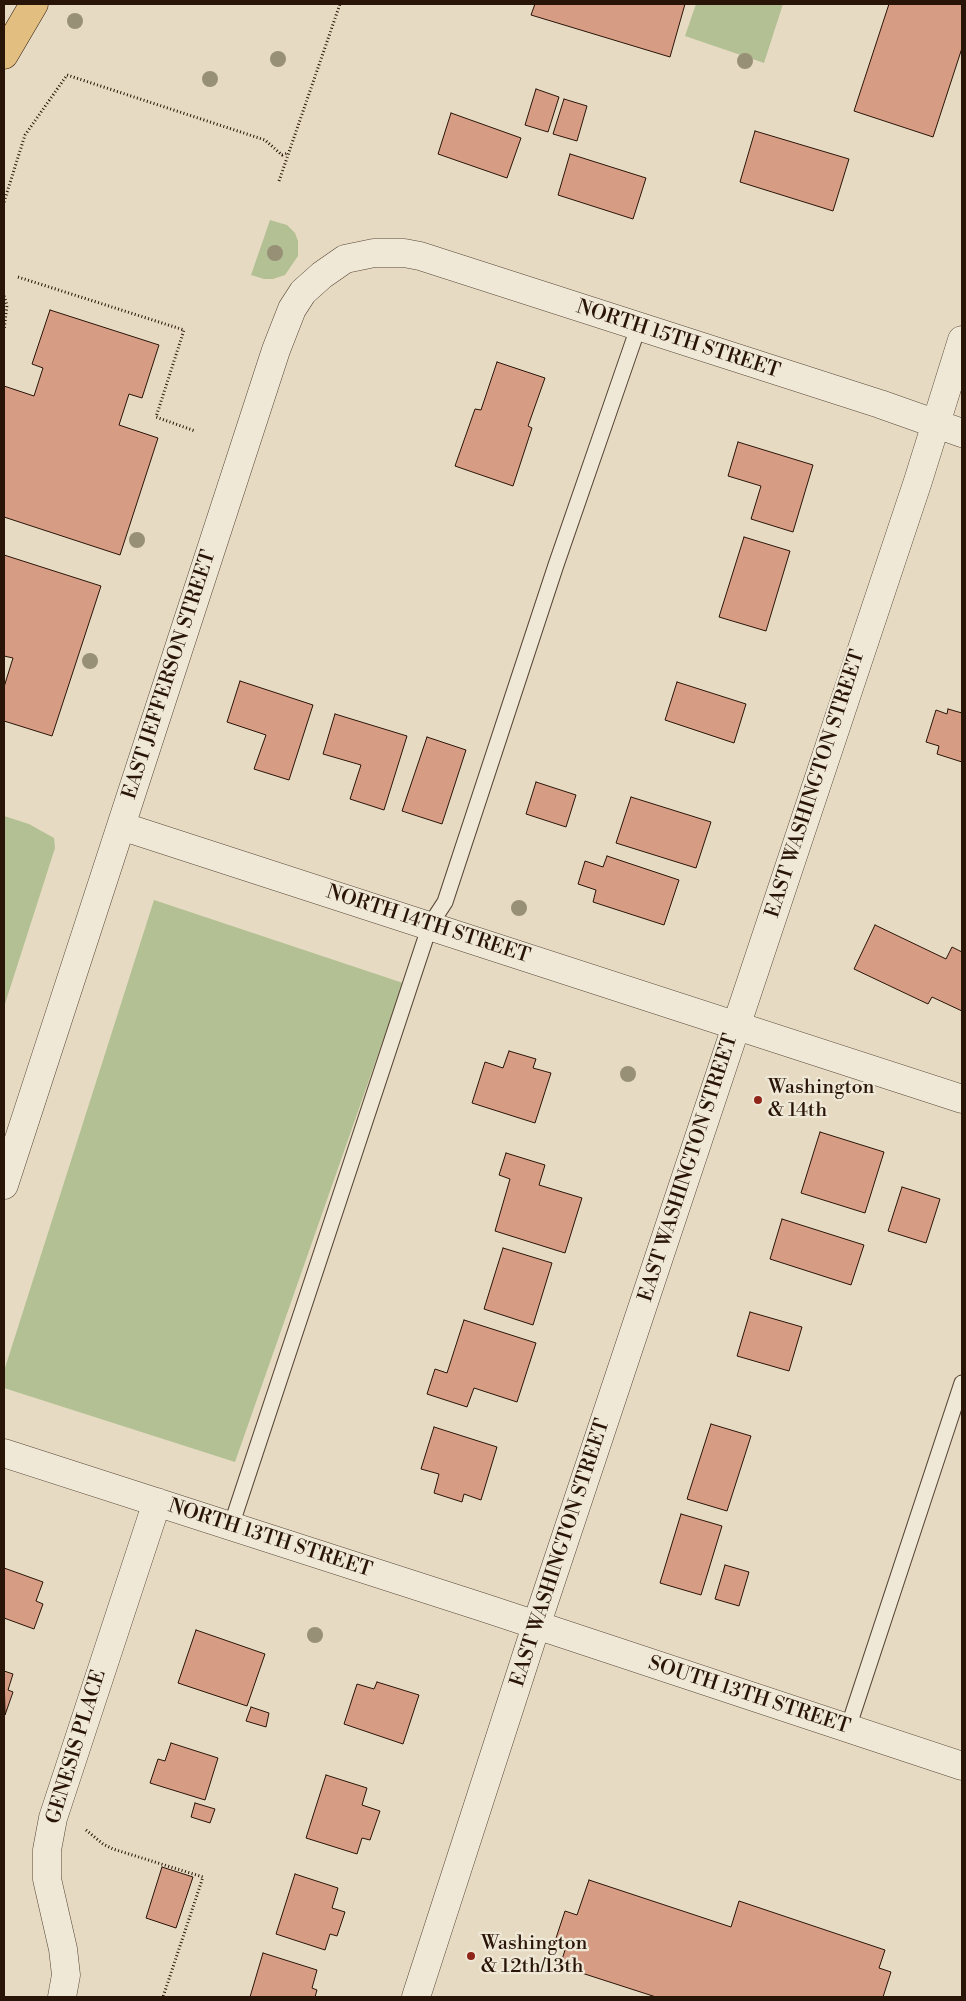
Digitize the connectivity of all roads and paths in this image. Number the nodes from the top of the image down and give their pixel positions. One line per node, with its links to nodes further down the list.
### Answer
1 (34, 4): 3 (main road)
2 (340, 4): 4 (path)
3 (4, 55)
4 (288, 153): 5 (path); 6 (path)
5 (278, 182)
6 (4, 202)
7 (420, 256): 10 (street, NORTH 15TH STREET); 16 (street, EAST JEFFERSON STREET)
8 (18, 277): 14 (path)
9 (4, 296): 11 (path)
10 (638, 328): 13 (street, NORTH 15TH STREET); 17 (lane)
11 (4, 330)
12 (962, 340): 13 (street, EAST WASHINGTON STREET)
13 (936, 423): 15 (street, NORTH 15TH STREET); 18 (street, EAST WASHINGTON STREET)
14 (195, 431)
15 (962, 433)
16 (121, 826): 17 (street, NORTH 14TH STREET); 20 (street, EAST JEFFERSON STREET)
17 (430, 925): 18 (street, NORTH 14TH STREET); 24 (lane)
18 (736, 1026): 19 (street, NORTH 14TH STREET); 25 (street, EAST WASHINGTON STREET)
19 (962, 1100)
20 (4, 1185)
21 (962, 1383): 26 (lane)
22 (4, 1454): 23 (street, NORTH 13TH STREET)
23 (157, 1502): 24 (street, NORTH 13TH STREET); 29 (street, GENESIS PLACE)
24 (231, 1526): 25 (street, NORTH 13TH STREET)
25 (536, 1626): 26 (street, SOUTH 13TH STREET); 31 (street, EAST WASHINGTON STREET)
26 (848, 1728): 27 (street, SOUTH 13TH STREET)
27 (962, 1766)
28 (86, 1830): 30 (path)
29 (62, 1997)
30 (163, 1997)
31 (416, 1997)

